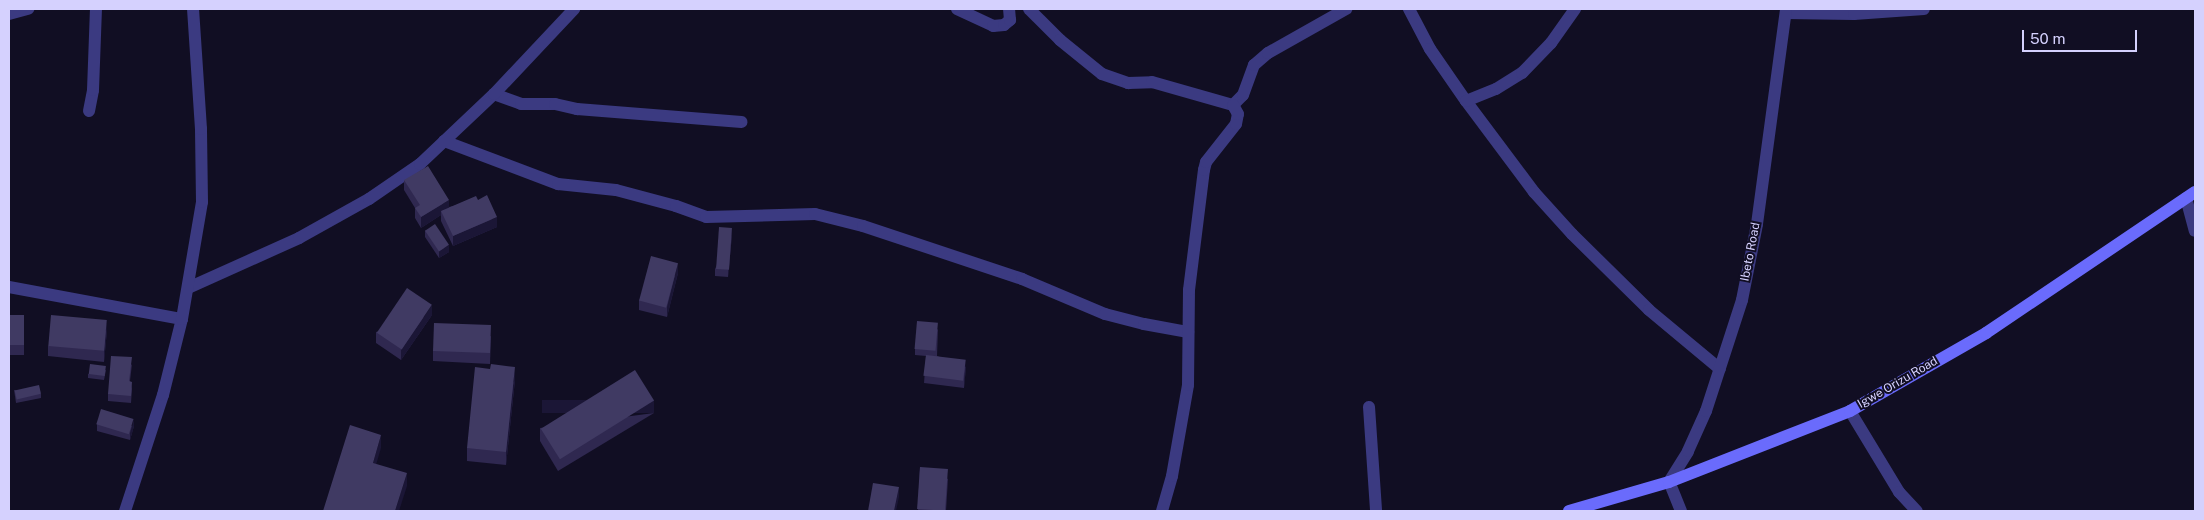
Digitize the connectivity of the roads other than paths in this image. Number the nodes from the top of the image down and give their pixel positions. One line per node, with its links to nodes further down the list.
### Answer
1 (28, 9): 13 (street)
2 (96, 9): 17 (street)
3 (193, 9): 23 (street)
4 (574, 9): 14 (street)
5 (958, 9): 6 (street)
6 (1009, 9)
7 (1029, 9): 16 (street)
8 (1346, 9): 16 (street)
9 (1410, 9): 15 (street)
10 (1575, 9): 15 (street)
11 (1924, 9): 12 (street)
12 (1786, 11): 26 (street, Ibeto Road)
13 (9, 14)
14 (494, 94): 18 (street); 19 (street)
15 (1466, 101): 26 (street)
16 (1233, 105): 25 (street)
17 (89, 111)
18 (741, 122)
19 (444, 141): 23 (street); 25 (street)
20 (2190, 195): 21 (street); 28 (main road, Igwe Orizu Road)
21 (2195, 231)
22 (9, 288): 24 (street)
23 (188, 288): 24 (street)
24 (182, 319): 30 (street)
25 (1188, 332): 31 (street)
26 (1720, 370): 29 (street, Ibeto Road)
27 (1369, 408): 32 (street)
28 (1850, 411): 29 (main road, Igwe Orizu Road); 35 (street)
29 (1669, 482): 33 (main road, Igwe Orizu Road); 34 (street)
30 (125, 511)
31 (1162, 511)
32 (1376, 511)
33 (1569, 511)
34 (1681, 511)
35 (1916, 511)

